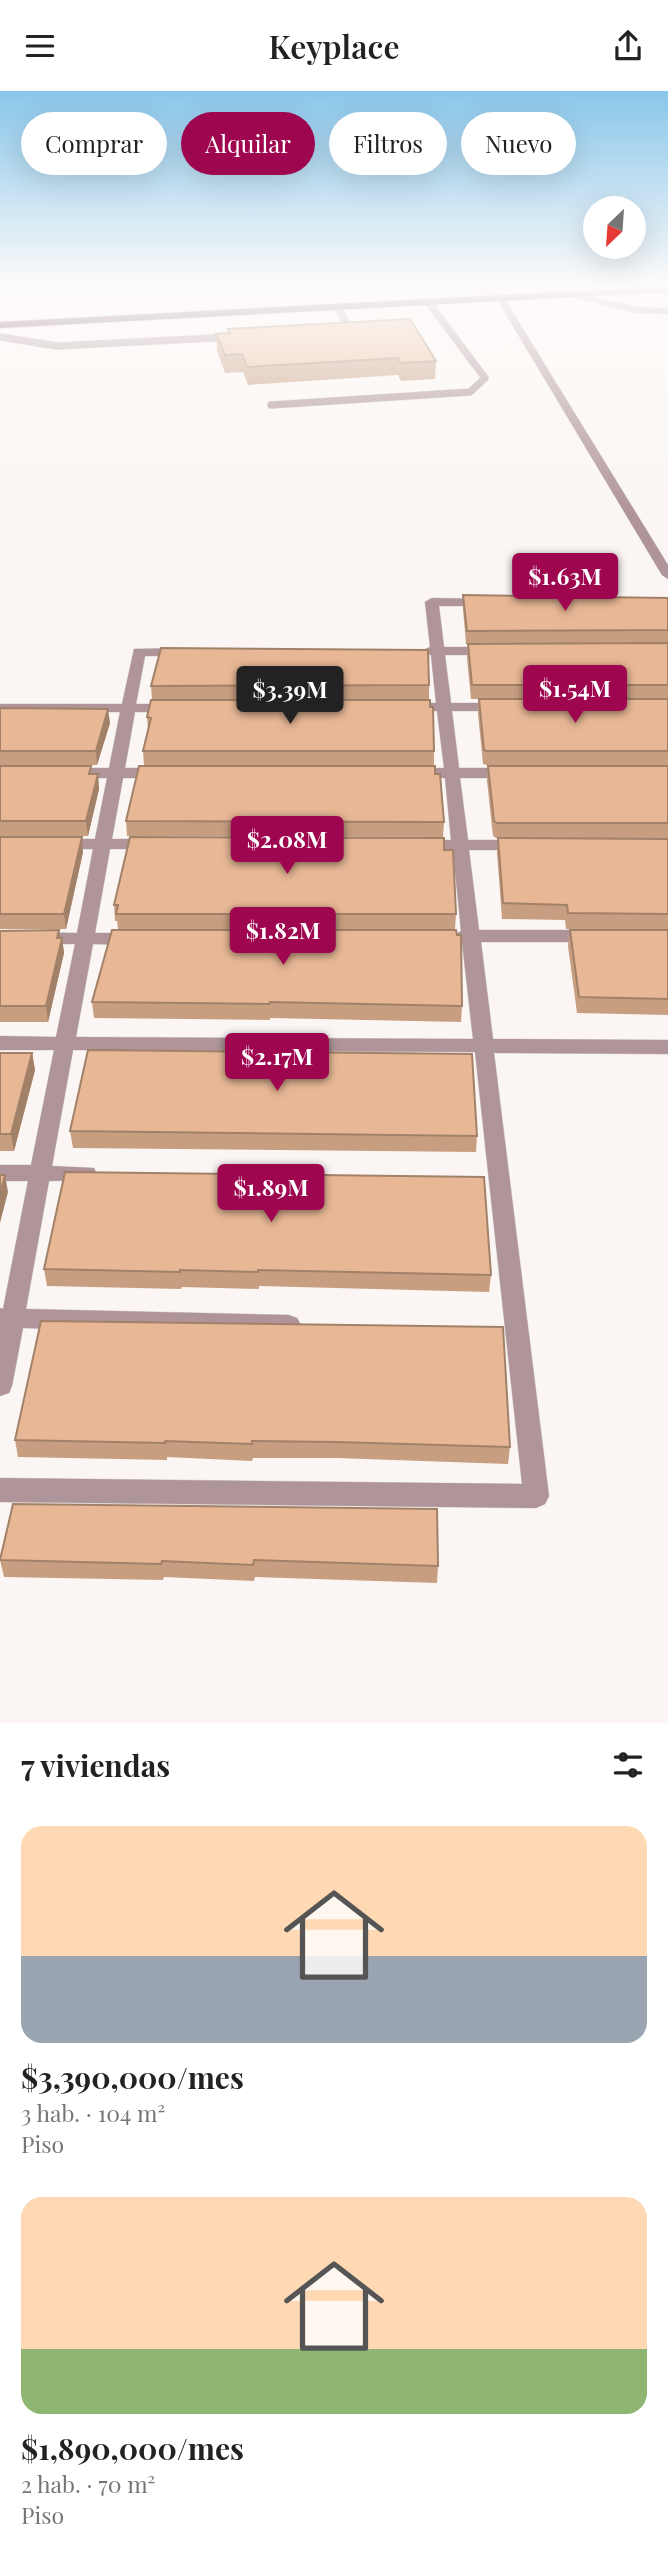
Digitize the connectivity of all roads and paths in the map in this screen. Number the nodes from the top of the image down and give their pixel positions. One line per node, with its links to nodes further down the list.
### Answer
1 (472, 360): 3 (lane)
2 (538, 360): 4 (street)
3 (271, 405)
4 (668, 575)
5 (502, 602): 8 (street)
6 (506, 650): 8 (street)
7 (411, 651): 8 (street)
8 (438, 651): 11 (street)
9 (193, 652): 14 (street)
10 (390, 707): 11 (street)
11 (445, 707): 12 (street); 20 (street)
12 (514, 707)
13 (0, 708): 14 (street)
14 (128, 708): 15 (street); 17 (street)
15 (183, 708)
16 (52, 773): 17 (street)
17 (116, 773): 18 (street); 23 (street)
18 (183, 773)
19 (398, 773): 20 (street)
20 (452, 773): 21 (street); 26 (street)
21 (533, 773)
22 (38, 844): 23 (street)
23 (102, 844): 24 (street); 33 (street)
24 (171, 844)
25 (405, 845): 26 (street)
26 (460, 845): 27 (street); 29 (street)
27 (544, 845)
28 (444, 936): 29 (street)
29 (471, 936): 30 (street); 36 (street)
30 (616, 936)
31 (0, 938): 33 (street)
32 (155, 939): 33 (street)
33 (86, 940): 35 (street)
34 (0, 1043): 35 (street)
35 (65, 1043): 36 (street); 39 (street)
36 (484, 1046): 37 (street); 42 (street)
37 (668, 1047)
38 (0, 1173): 39 (street)
39 (40, 1173): 40 (street); 43 (street)
40 (110, 1174)
41 (471, 1178): 42 (street)
42 (499, 1178): 46 (street)
43 (6, 1318): 44 (street); 47 (street)
44 (312, 1325)
45 (489, 1329): 46 (street)
46 (517, 1330): 48 (street)
47 (0, 1385)
48 (0, 1490)

